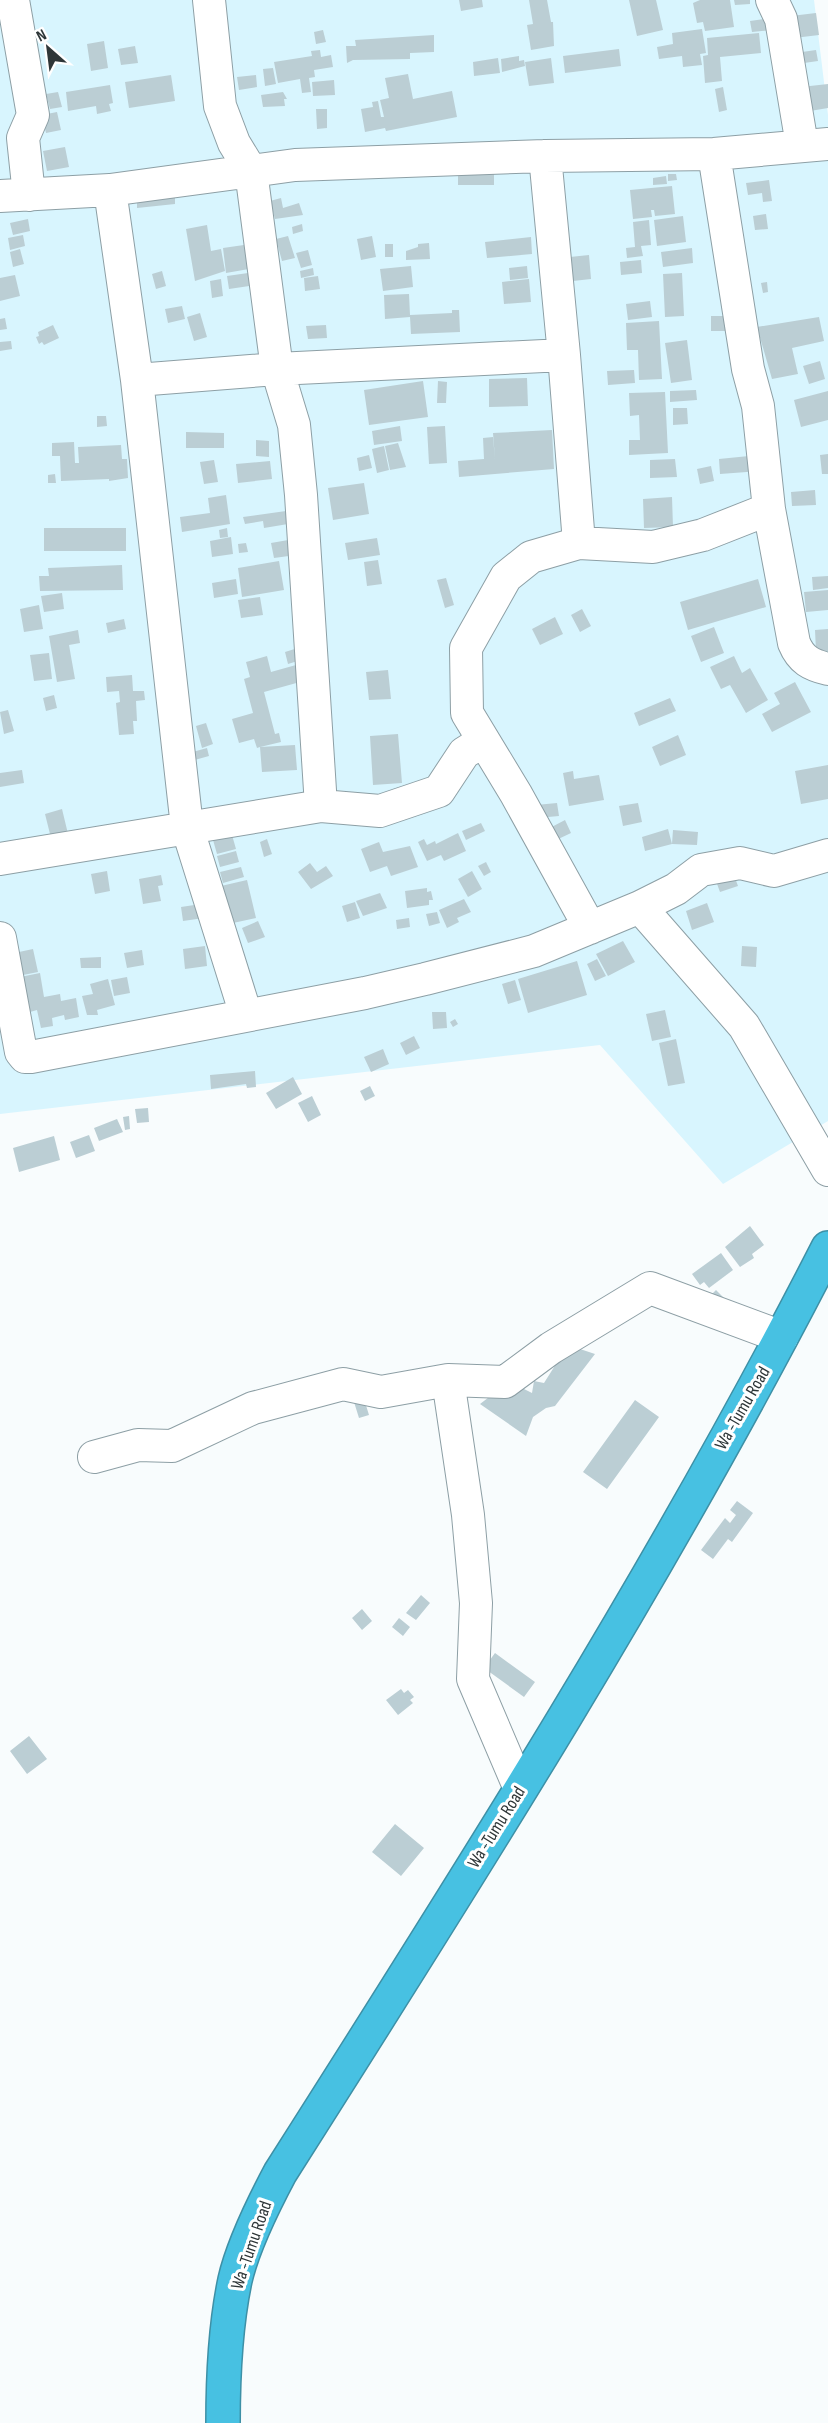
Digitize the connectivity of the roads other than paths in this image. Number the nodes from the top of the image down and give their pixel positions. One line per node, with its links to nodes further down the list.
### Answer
1 (13, 0): 9 (street)
2 (209, 0): 7 (street)
3 (771, 0): 4 (street)
4 (815, 144): 5 (street)
5 (714, 154): 6 (street); 13 (street)
6 (544, 156): 7 (street); 10 (street)
7 (251, 171): 8 (street); 11 (street)
8 (110, 190): 9 (street); 12 (street)
9 (15, 196)
10 (564, 355): 11 (street); 14 (street)
11 (277, 369): 12 (street); 17 (street)
12 (137, 380): 18 (street)
13 (769, 509): 14 (street); 15 (street)
14 (579, 543): 16 (street)
15 (828, 669)
16 (483, 741): 17 (street); 22 (street)
17 (321, 806): 18 (street)
18 (187, 827): 20 (street); 24 (street)
19 (828, 855): 21 (street)
20 (0, 859)
21 (640, 907): 22 (street); 25 (street)
22 (590, 928): 24 (street)
23 (0, 938): 24 (street)
24 (246, 1015)
25 (828, 1170)
26 (828, 1248): 27 (highway, Wa -Tumu Road)
27 (782, 1337): 28 (street); 30 (highway, Wa -Tumu Road)
28 (448, 1380): 29 (street); 30 (street)
29 (94, 1457)
30 (520, 1789): 31 (highway, Wa -Tumu Road)
31 (223, 2423)

